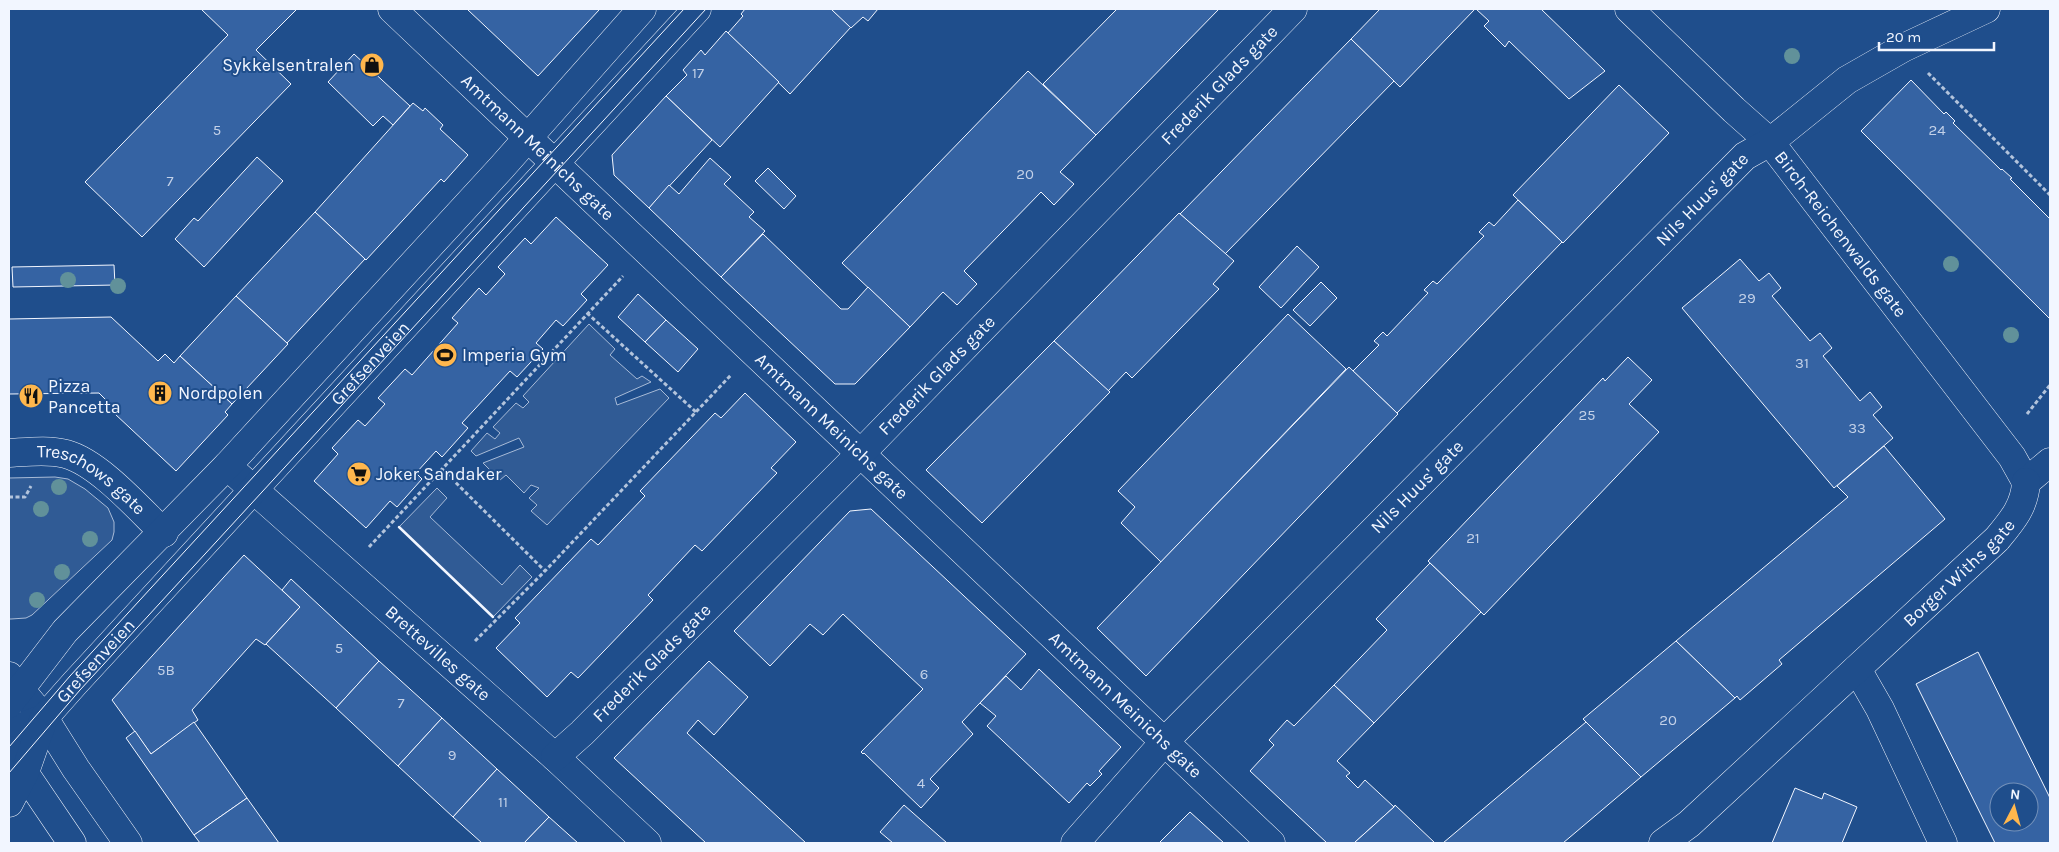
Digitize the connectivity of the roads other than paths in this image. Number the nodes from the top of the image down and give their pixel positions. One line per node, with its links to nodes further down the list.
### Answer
1 (392, 9): 7 (street, Amtmann Meinichs gate)
2 (642, 9): 7 (street, Grefsenveien)
3 (697, 9): 9 (street, Grefsenveien)
4 (1293, 9): 11 (street, Frederik Glads gate)
5 (1629, 9): 8 (street, Birch-Reichenwalds gate)
6 (1986, 9): 8 (street, Nils Huus' gate)
7 (528, 138): 9 (street, Amtmann Meinichs gate); 13 (street, Grefsenveien)
8 (1770, 142): 14 (street, Birch-Reichenwalds gate); 21 (street, Nils Huus' gate)
9 (554, 162): 11 (street, Amtmann Meinichs gate); 15 (street, Grefsenveien)
10 (9, 452): 16 (street, Treschows gate)
11 (861, 453): 21 (street, Amtmann Meinichs gate); 23 (street, Frederik Glads gate)
12 (2050, 462): 14 (street)
13 (227, 466): 15 (street, Brettevilles gate); 16 (street, Grefsenveien)
14 (2038, 479): 17 (street, Borger Withs gate)
15 (253, 491): 19 (street, Grefsenveien); 23 (street, Brettevilles gate)
16 (164, 533): 18 (street, Grefsenveien)
17 (1856, 669): 26 (street, Borger Withs gate); 33 (street)
18 (12, 690): 19 (street)
19 (44, 718): 20 (street); 24 (street); 28 (street)
20 (9, 734)
21 (1166, 741): 30 (street, Nils Huus' gate); 31 (street, Amtmann Meinichs gate)
22 (9, 750): 24 (street)
23 (555, 757): 29 (street, Brettevilles gate)
24 (25, 772): 25 (street); 27 (street)
25 (9, 803)
26 (1690, 834): 32 (street, Borger Withs gate)
27 (72, 843)
28 (128, 843)
29 (647, 843)
30 (1075, 843)
31 (1271, 843)
32 (1663, 843)
33 (1943, 843)

